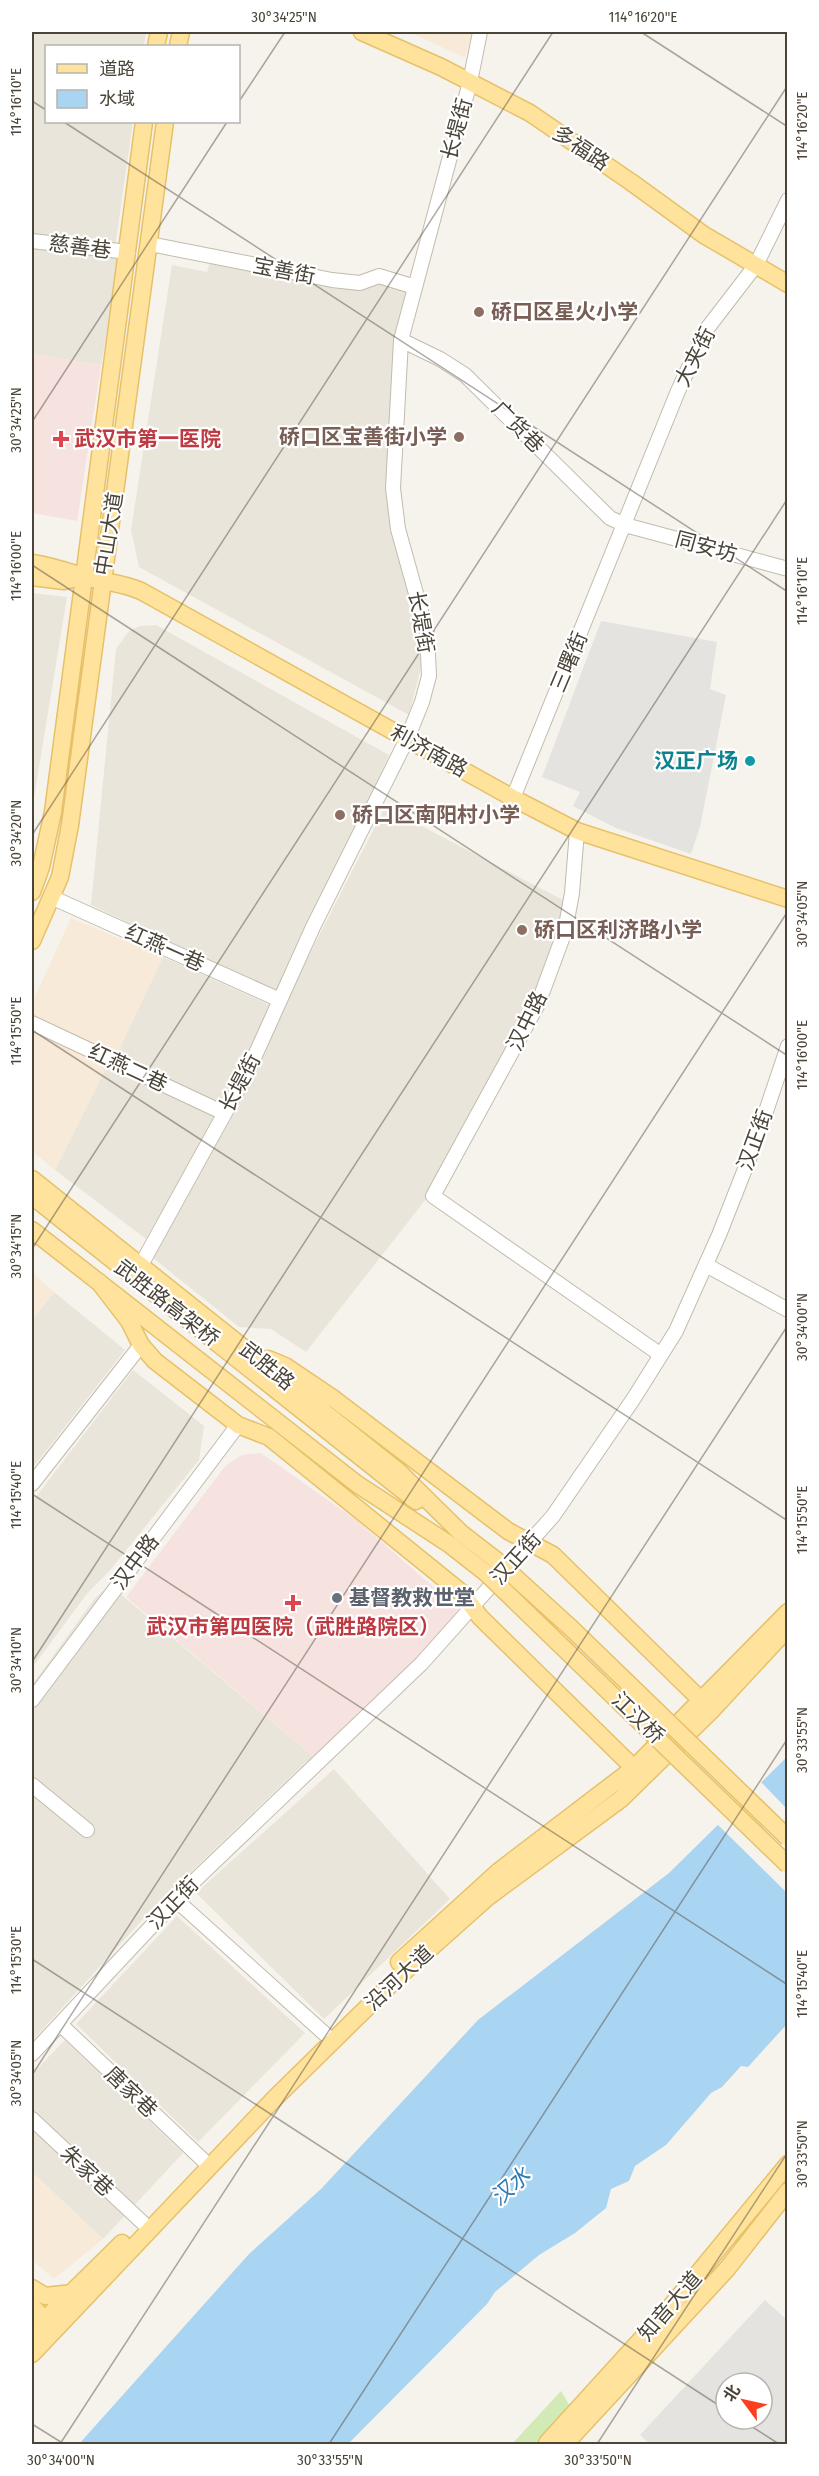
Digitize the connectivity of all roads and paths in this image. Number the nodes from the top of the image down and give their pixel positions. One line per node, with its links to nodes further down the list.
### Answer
1 (362, 32): 3 (main road, 多福路)
2 (480, 32): 3 (street, 长堤街)
3 (470, 82): 10 (main road, 多福路); 12 (street, 长堤街)
4 (144, 123): 9 (main road, 中山大道)
5 (165, 123): 8 (main road, 中山大道)
6 (788, 200): 10 (street, 大夹街)
7 (32, 241): 9 (street, 慈善巷)
8 (150, 244): 12 (street, 宝善街); 19 (main road, 中山大道)
9 (128, 252): 17 (main road, 中山大道)
10 (756, 265): 11 (main road, 多福路); 14 (street, 大夹街)
11 (788, 284)
12 (415, 287): 13 (street, 长堤街)
13 (401, 340): 14 (street, 广货巷); 20 (street, 长堤街)
14 (625, 525): 16 (street, 同安坊); 21 (street, 三曙街)
15 (32, 563): 17 (main road)
16 (788, 569)
17 (83, 576): 18 (main road); 19 (main road, 利济南路); 23 (main road, 中山大道)
18 (32, 577)
19 (102, 579): 20 (main road, 利济南路); 25 (main road, 中山大道)
20 (407, 739): 21 (main road, 利济南路); 28 (street, 长堤街)
21 (513, 798): 22 (main road, 利济南路)
22 (577, 831): 26 (main road, 利济南路); 42 (street, 汉中路)
23 (37, 856): 24 (main road, 中山大道)
24 (32, 892)
25 (51, 897): 27 (main road, 中山大道); 28 (street, 红燕一巷)
26 (788, 899)
27 (32, 941)
28 (280, 1000): 31 (street, 长堤街)
29 (32, 1023): 31 (street, 红燕二巷)
30 (788, 1046): 37 (street, 汉正街)
31 (224, 1113): 36 (street, 长堤街)
32 (32, 1179): 36 (main road, 武胜路)
33 (32, 1196): 47 (main road, 武胜路高架桥)
34 (32, 1210): 47 (main road, 武胜路高架桥)
35 (32, 1230): 38 (main road, 武胜路)
36 (141, 1265): 41 (main road, 武胜路)
37 (706, 1265): 39 (street); 42 (street, 汉正街)
38 (99, 1282): 40 (main road); 45 (main road, 武胜路)
39 (788, 1310)
40 (141, 1346): 43 (main road); 46 (street)
41 (248, 1350): 48 (main road, 武胜路); 49 (main road)
42 (661, 1355): 49 (street, 汉正街)
43 (238, 1425): 44 (main road); 54 (street, 汉中路)
44 (269, 1437): 45 (main road); 51 (main road)
45 (312, 1449): 48 (main road, 武胜路)
46 (32, 1484)
47 (412, 1506): 48 (main road)
48 (455, 1538): 50 (main road, 武胜路)
49 (530, 1542): 51 (street, 汉正街); 55 (main road)
50 (491, 1567): 59 (main road, 江汉桥, bridge); 60 (main road, 江汉桥, bridge)
51 (472, 1606): 56 (main road); 61 (street, 汉正街)
52 (788, 1612): 55 (main road, 沿河大道)
53 (788, 1628): 55 (main road, 沿河大道)
54 (32, 1700)
55 (707, 1706): 56 (main road, 沿河大道)
56 (639, 1773): 63 (main road, 沿河大道); 73 (main road, 沿河大道)
57 (32, 1785): 58 (street)
58 (87, 1830)
59 (788, 1838)
60 (788, 1865)
61 (176, 1900): 62 (street, 汉正街); 63 (street)
62 (60, 2024): 64 (street, 汉正街); 66 (street, 唐家巷)
63 (325, 2034): 66 (main road, 沿河大道)
64 (32, 2054)
65 (32, 2119): 69 (street, 朱家巷)
66 (203, 2160): 69 (main road, 沿河大道)
67 (788, 2164): 76 (main road, 知音大道)
68 (788, 2190): 77 (main road, 知音大道)
69 (142, 2223): 71 (main road, 沿河大道)
70 (32, 2288): 71 (main road); 73 (main road)
71 (74, 2293): 73 (main road, 沿河大道)
72 (32, 2306): 73 (main road)
73 (54, 2319): 74 (main road, 沿河大道); 75 (main road, 沿河大道)
74 (32, 2336)
75 (32, 2354)
76 (547, 2443)
77 (565, 2445)

